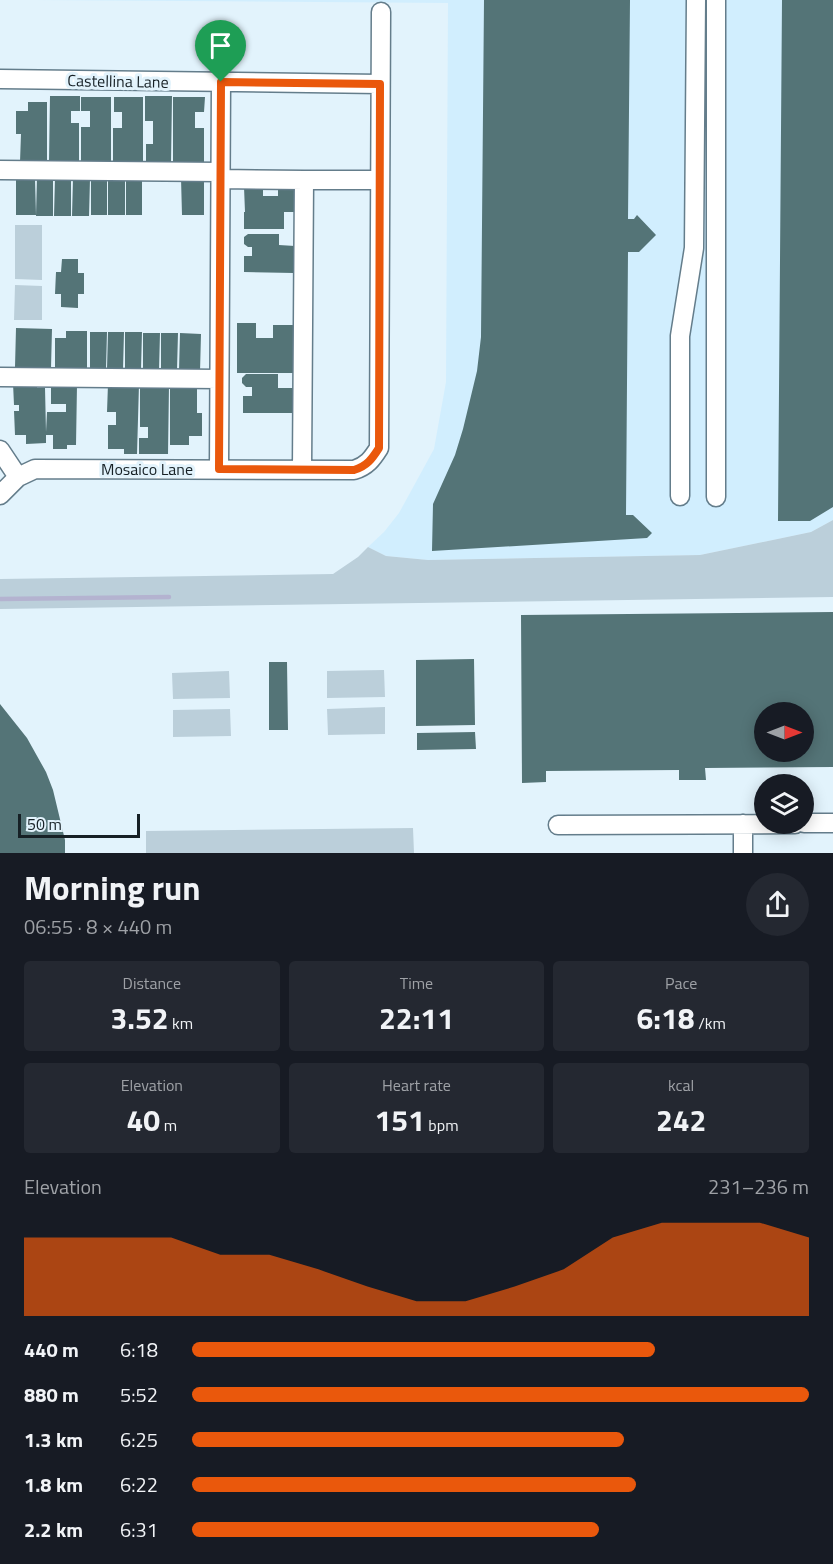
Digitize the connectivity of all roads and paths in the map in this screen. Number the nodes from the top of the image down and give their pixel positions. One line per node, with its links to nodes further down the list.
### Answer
1 (696, 0): 18 (street)
2 (716, 0): 19 (street)
3 (381, 12): 6 (street)
4 (0, 79): 5 (street, Castellina Lane)
5 (221, 82): 6 (street, Castellina Lane); 8 (street)
6 (380, 84): 10 (street)
7 (0, 170): 8 (street)
8 (220, 175): 9 (street); 12 (street)
9 (304, 180): 10 (street); 15 (street)
10 (380, 180): 15 (street, Mosaico Lane)
11 (0, 377): 12 (street)
12 (219, 379): 14 (street)
13 (0, 450): 16 (street)
14 (219, 469): 15 (street, Mosaico Lane); 16 (street, Mosaico Lane)
15 (302, 470)
16 (18, 477): 17 (street, Mosaico Lane)
17 (0, 495)
18 (680, 496)
19 (716, 497)
20 (833, 823): 23 (street)
21 (743, 824): 22 (street); 24 (street); 25 (street)
22 (754, 824)
23 (814, 824)
24 (558, 825)
25 (743, 853)

